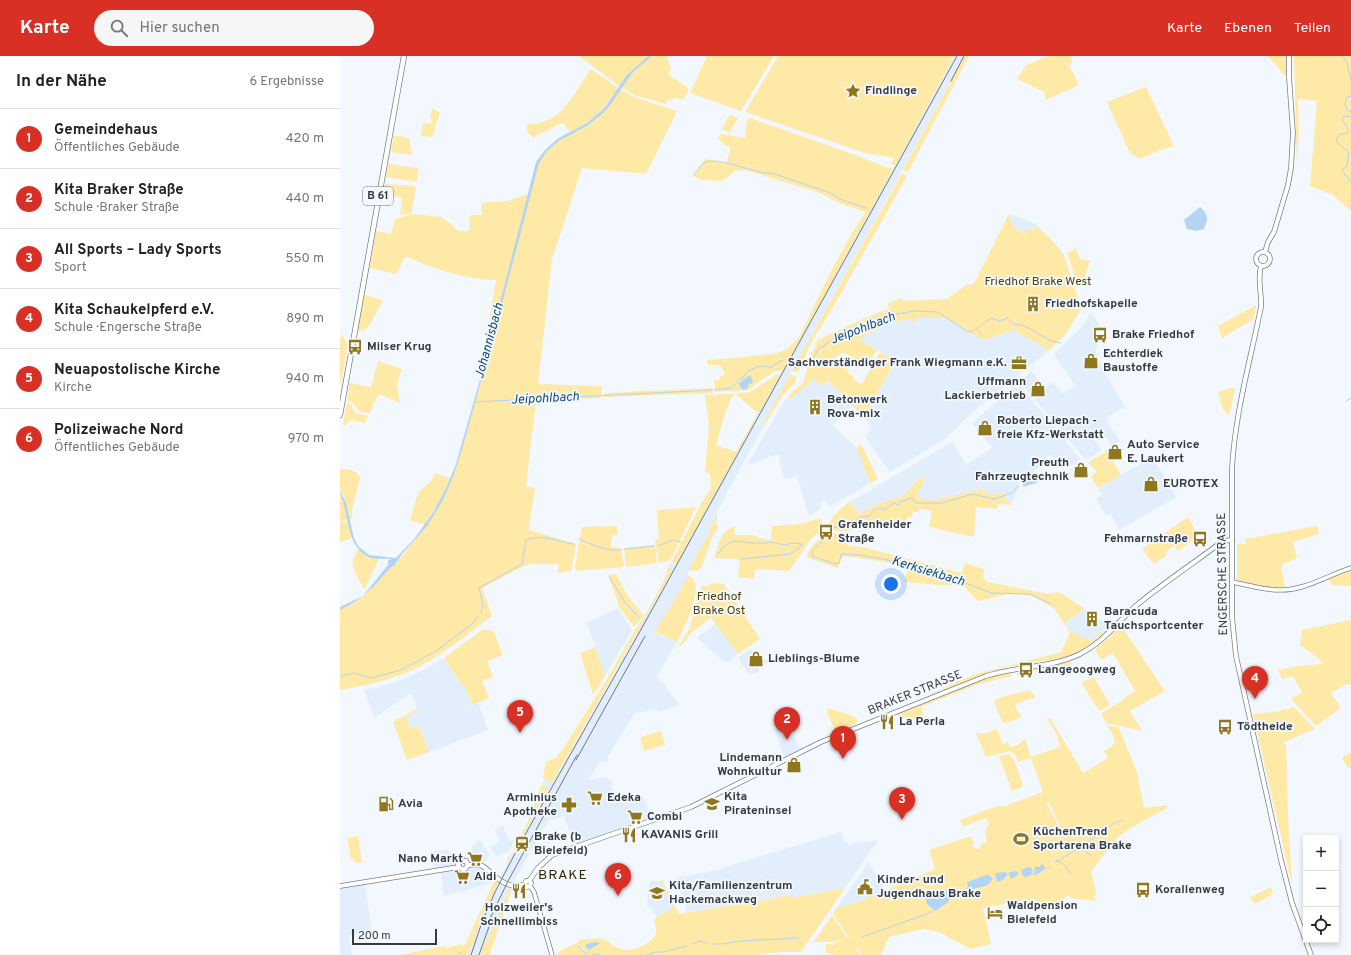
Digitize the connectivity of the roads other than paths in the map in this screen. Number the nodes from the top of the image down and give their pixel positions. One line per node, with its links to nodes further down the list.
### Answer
1 (404, 56): 5 (main road, B 61)
2 (1289, 56): 3 (main road)
3 (1265, 252): 4 (main road); 4 (main road)
4 (1261, 266): 7 (main road, ENGERSCHE STRASSE)
5 (341, 400): 6 (main road, B 61)
6 (340, 415)
7 (1232, 540): 9 (main road, ENGERSCHE STRASSE); 12 (main road, BRAKER STRASSE)
8 (1351, 568): 9 (street)
9 (1232, 582): 17 (main road, ENGERSCHE STRASSE)
10 (468, 865): 11 (main road); 11 (main road); 13 (main road)
11 (459, 867): 14 (main road)
12 (529, 881): 13 (main road); 15 (main road)
13 (525, 884): 15 (main road)
14 (340, 886)
15 (530, 886): 16 (street)
16 (552, 955)
17 (1311, 955)

